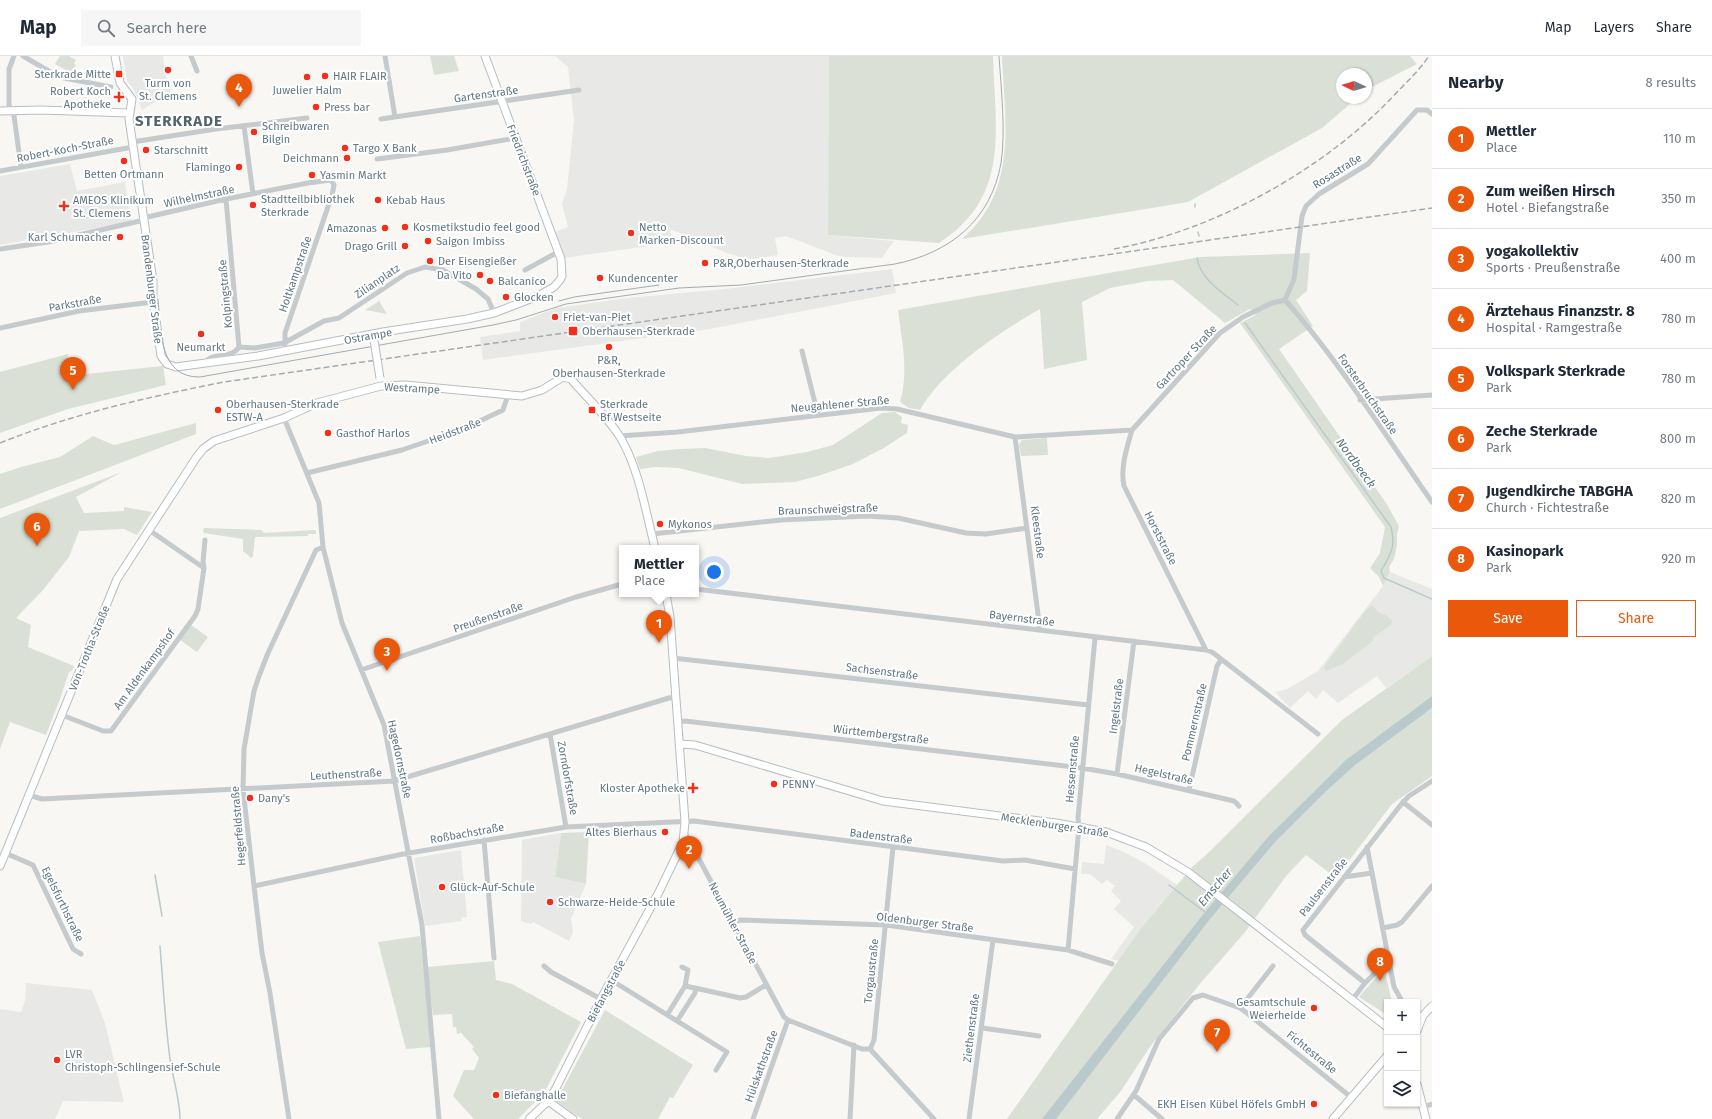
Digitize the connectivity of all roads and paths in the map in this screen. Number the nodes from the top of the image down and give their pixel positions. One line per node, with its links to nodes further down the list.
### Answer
1 (14, 56): 12 (street)
2 (23, 56): 8 (street)
3 (116, 56): 13 (main road, Brandenburger Straße)
4 (191, 56): 7 (street)
5 (385, 56): 15 (street)
6 (485, 56): 10 (main road, Friedrichstraße)
7 (197, 71)
8 (111, 87)
9 (579, 90): 10 (street, Gartenstraße)
10 (502, 102): 15 (street, Gartenstraße); 19 (main road, Friedrichstraße)
11 (0, 111): 12 (main road)
12 (11, 111): 13 (main road); 22 (street)
13 (129, 113): 20 (main road, Brandenburger Straße)
14 (1432, 114): 32 (street, Rosastraße)
15 (395, 117): 17 (street, Gartenstraße)
16 (307, 118): 18 (street, Robert-Koch-Straße)
17 (381, 119)
18 (244, 126): 20 (street, Robert-Koch-Straße); 25 (street)
19 (516, 138): 21 (street); 29 (main road, Friedrichstraße)
20 (132, 144): 22 (street, Robert-Koch-Straße); 27 (main road, Brandenburger Straße)
21 (377, 159)
22 (21, 168): 23 (street, Robert-Koch-Straße)
23 (0, 171)
24 (332, 181): 25 (street, Wilhelmstraße); 37 (street, Holtkampstraße)
25 (253, 194): 26 (street, Wilhelmstraße)
26 (226, 199): 27 (street, Wilhelmstraße); 38 (street, Kolpingstraße)
27 (143, 218): 28 (street, Wilhelmstraße); 33 (main road, Brandenburger Straße)
28 (0, 249)
29 (558, 252): 30 (street); 31 (main road, Friedrichstraße)
30 (525, 270)
31 (559, 282): 34 (main road, Ostrampe)
32 (1285, 300): 46 (street, Forsterbruchstraße); 49 (street, Gartroper Straße)
33 (154, 302): 35 (street, Parkstraße); 42 (main road, Brandenburger Straße)
34 (494, 313): 36 (main road, Ostrampe); 37 (street, Zilianplatz)
35 (0, 328)
36 (374, 338): 39 (main road, Ostrampe); 43 (main road, bridge)
37 (284, 342): 38 (street); 39 (street, Holtkampstraße)
38 (239, 347): 41 (street)
39 (285, 351): 41 (main road, Ostrampe)
40 (802, 351): 47 (street)
41 (205, 363): 42 (main road, Ostrampe)
42 (170, 366)
43 (380, 382): 44 (main road, Westrampe); 48 (main road, Westrampe)
44 (508, 395): 50 (main road); 53 (street, Heidstraße)
45 (1432, 395): 46 (street)
46 (1360, 400): 54 (street, Forsterbruchstraße)
47 (818, 415): 50 (street, Neugahlener Straße); 51 (street, Neugahlener Straße)
48 (284, 418): 52 (main road, Westrampe); 53 (street, Hagedornstraße)
49 (1132, 430): 51 (street, Neugahlener Straße); 68 (street, Horststraße)
50 (619, 436): 57 (main road)
51 (1015, 438): 55 (street, Kleestraße)
52 (207, 446): 56 (main road, Von-Trotha-Straße)
53 (307, 473): 60 (street, Hagedornstraße)
54 (1432, 502)
55 (1027, 528): 57 (street, Braunschweigstraße); 65 (street, Kleestraße)
56 (148, 530): 61 (street); 74 (main road, Von-Trotha-Straße)
57 (652, 534): 59 (main road)
58 (205, 540): 61 (street, Am Aldenkampshof)
59 (654, 545)
60 (323, 547): 71 (street, Hagedornstraße); 83 (street, Hegerfeldstraße)
61 (204, 568): 74 (street, Am Aldenkampshof)
62 (619, 585): 71 (street, Preußenstraße)
63 (699, 589): 65 (street, Bayernstraße)
64 (667, 597): 69 (main road, Neumühler Straße)
65 (1039, 630): 66 (street, Bayernstraße)
66 (1095, 638): 67 (street, Bayernstraße); 73 (street, Hessenstraße)
67 (1134, 641): 68 (street, Bayernstraße); 80 (street, Ingelstraße)
68 (1206, 650): 70 (street, Bayernstraße)
69 (673, 658): 72 (main road, Neumühler Straße); 73 (street, Sachsenstraße)
70 (1221, 660): 77 (street, Bayernstraße); 84 (street, Pommernstraße)
71 (361, 670): 81 (street, Hagedornstraße)
72 (676, 697): 75 (main road, Neumühler Straße); 76 (street, Leuthenstraße)
73 (1088, 705): 79 (street, Hessenstraße)
74 (62, 714): 85 (main road, Von-Trotha-Straße)
75 (678, 722): 78 (main road, Neumühler Straße); 79 (street, Württembergstraße)
76 (550, 734): 81 (street, Leuthenstraße); 91 (street, Zorndorfstraße)
77 (1318, 734)
78 (680, 744): 88 (main road, Neumühler Straße); 90 (main road, Mecklenburger Straße)
79 (1082, 768): 80 (street, Hegelstraße); 90 (street, Hessenstraße)
80 (1117, 774): 84 (street, Hegelstraße)
81 (394, 781): 83 (street, Leuthenstraße); 97 (street, Hagedornstraße)
82 (1432, 781): 86 (street, Paulsenstraße)
83 (243, 789): 85 (street, Leuthenstraße); 104 (street, Hegerfeldstraße)
84 (1189, 790): 87 (street, Hegelstraße)
85 (29, 795): 96 (main road, Von-Trotha-Straße)
86 (1403, 802): 89 (street); 95 (street, Paulsenstraße)
87 (1239, 806)
88 (685, 822): 91 (street, Roßbachstraße); 92 (main road, Neumühler Straße); 94 (street, Badenstraße)
89 (1432, 825)
90 (1079, 826): 101 (street, Hessenstraße); 125 (main road, Mecklenburger Straße)
91 (566, 827): 93 (street, Roßbachstraße)
92 (685, 833): 98 (street, Neumühler Straße); 99 (main road, Biefangstraße)
93 (484, 840): 97 (street, Roßbachstraße); 112 (street)
94 (893, 847): 101 (street, Badenstraße); 107 (street, Torgaustraße)
95 (1367, 847): 102 (street); 103 (street, Paulsenstraße)
96 (5, 853): 100 (main road, Von-Trotha-Straße); 111 (street, Egelsfurthstraße)
97 (410, 853): 104 (street, Roßbachstraße); 148 (street, Hagedornstraße)
98 (697, 856): 99 (street); 106 (street, Neumühler Straße)
99 (676, 857): 118 (main road, Biefangstraße)
100 (0, 866)
101 (1075, 869): 110 (street, Hessenstraße)
102 (1372, 873): 103 (street); 108 (street)
103 (1344, 877): 119 (street, Paulsenstraße)
104 (254, 886): 147 (street, Hegerfeldstraße)
105 (1432, 886): 108 (street)
106 (733, 923): 107 (street, Oldenburger Straße); 120 (street, Neumühler Straße)
107 (886, 925): 109 (street, Oldenburger Straße); 138 (street, Torgaustraße)
108 (1383, 928): 113 (street)
109 (993, 940): 110 (street, Oldenburger Straße); 135 (street, Ziethenstraße)
110 (1068, 950): 114 (street, Oldenburger Straße)
111 (81, 954)
112 (494, 958)
113 (1389, 959): 119 (street); 124 (street)
114 (1112, 964)
115 (544, 966): 123 (street)
116 (1273, 966): 127 (street)
117 (682, 967): 121 (street)
118 (611, 980): 123 (main road, Biefangstraße); 128 (street)
119 (1365, 983): 125 (street)
120 (766, 985): 122 (street); 130 (street, Neumühler Straße)
121 (685, 986): 122 (street); 128 (street)
122 (696, 988): 132 (street)
123 (601, 999): 144 (main road, Biefangstraße)
124 (1401, 999)
125 (1352, 1000): 131 (main road, Mecklenburger Straße)
126 (1432, 1006): 129 (main road)
127 (1240, 1008): 141 (street, Fichtestraße); 143 (street, Fichtestraße)
128 (667, 1015): 132 (street)
129 (1420, 1017)
130 (788, 1020): 137 (street); 151 (street, Hülskathstraße)
131 (1378, 1020): 133 (main road, Mecklenburger Straße); 134 (main road, Mecklenburger Straße)
132 (677, 1021): 140 (street)
133 (1384, 1021)
134 (1384, 1025)
135 (982, 1028): 136 (street); 154 (street, Ziethenstraße)
136 (1039, 1036)
137 (854, 1046): 138 (street); 152 (street)
138 (870, 1049): 153 (street)
139 (1384, 1064): 143 (main road)
140 (716, 1070)
141 (1134, 1094): 155 (street); 156 (street)
142 (1420, 1096): 146 (main road)
143 (1352, 1098): 157 (main road)
144 (548, 1101): 149 (main road, Biefangstraße); 150 (main road)
145 (1432, 1104): 146 (street)
146 (1423, 1107): 158 (main road)
147 (289, 1119)
148 (439, 1119)
149 (529, 1119)
150 (573, 1119)
151 (753, 1119)
152 (850, 1119)
153 (934, 1119)
154 (969, 1119)
155 (1116, 1119)
156 (1162, 1119)
157 (1333, 1119)
158 (1426, 1119)

